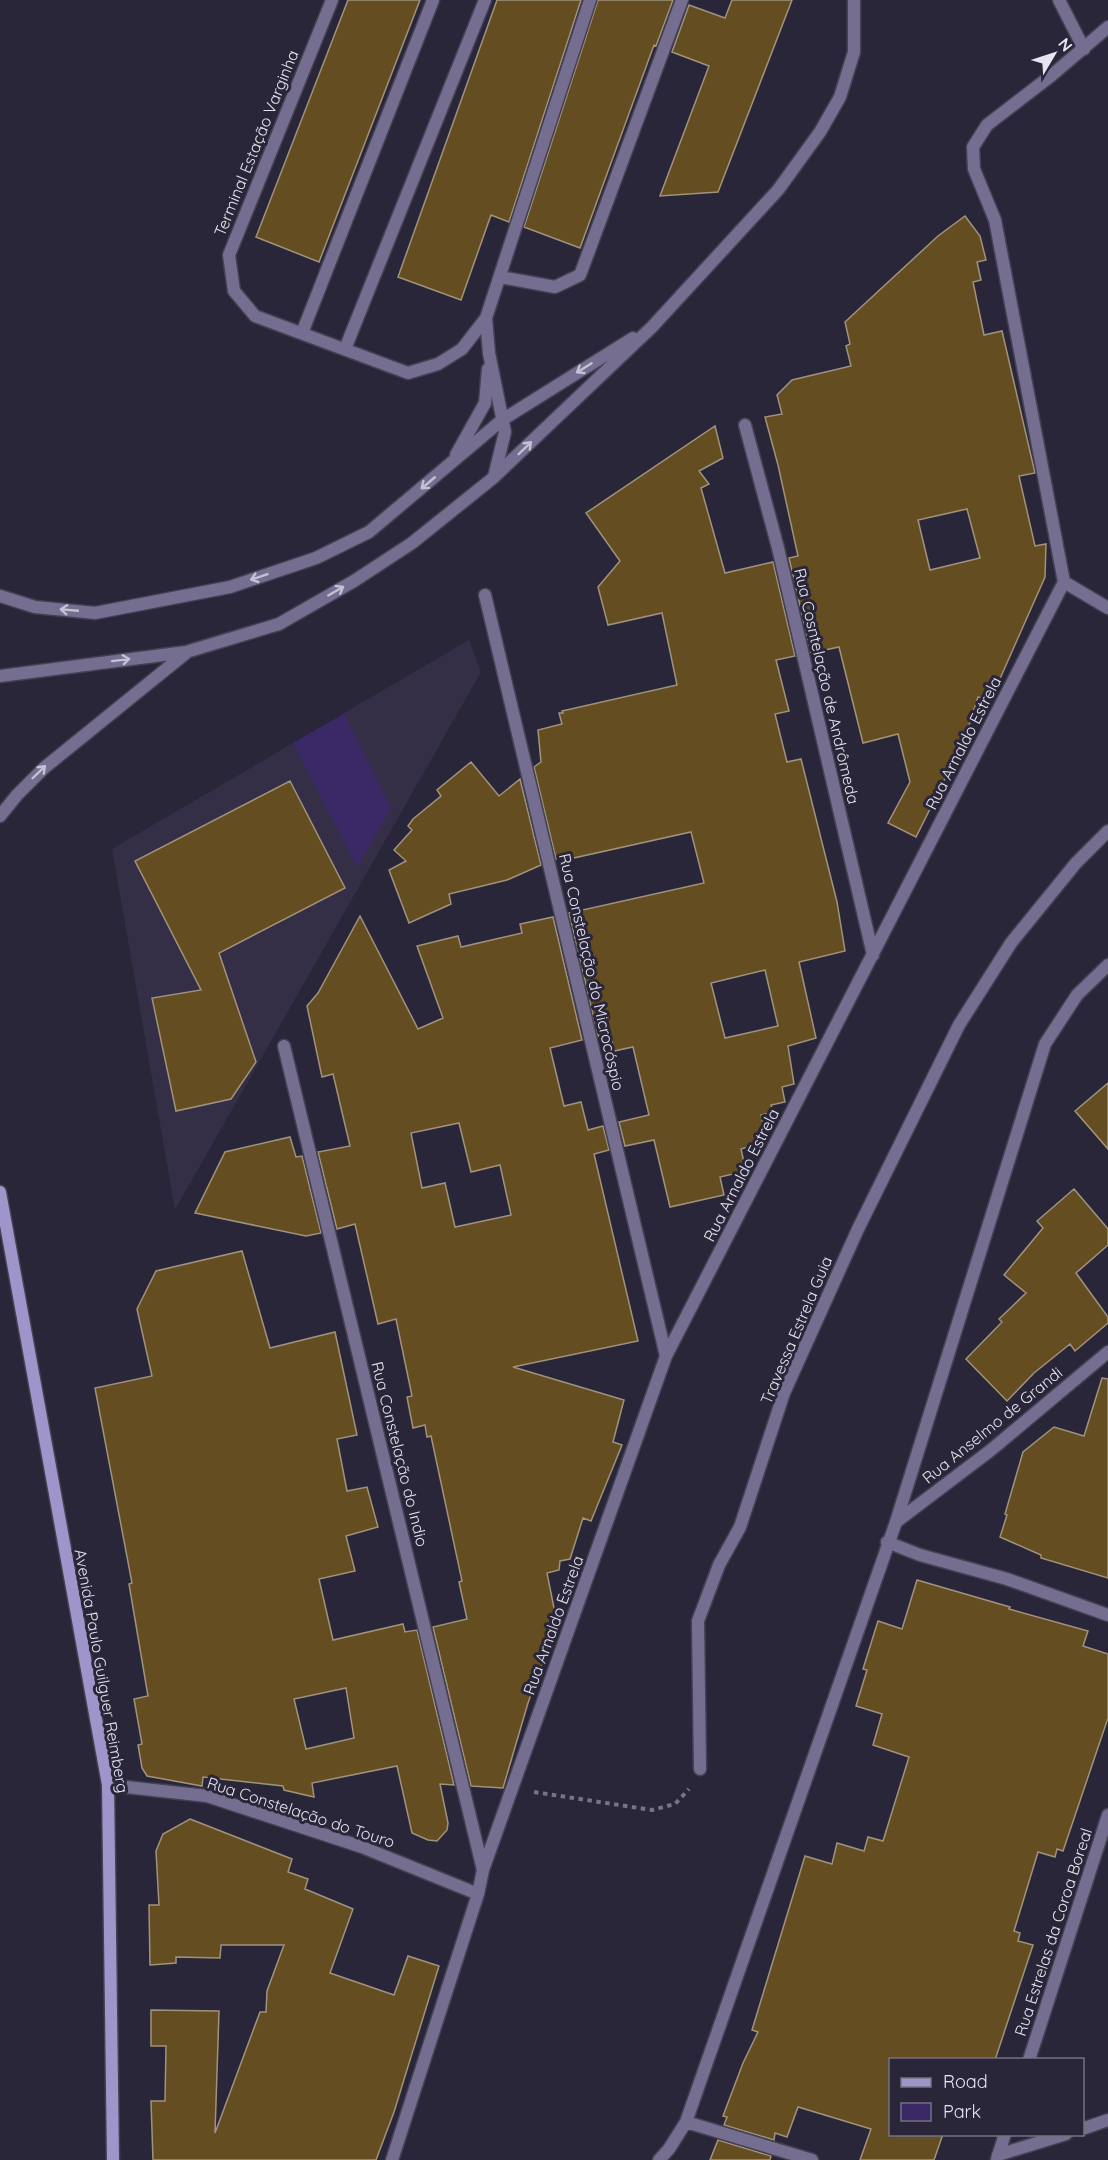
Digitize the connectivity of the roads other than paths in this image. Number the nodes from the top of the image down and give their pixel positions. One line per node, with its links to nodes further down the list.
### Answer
1 (332, 0): 13 (street, Terminal Estação Varginha)
2 (433, 0): 13 (street)
3 (485, 0): 14 (street)
4 (590, 0): 10 (street, Terminal Estação Varginha)
5 (682, 0): 10 (street)
6 (854, 0): 12 (street)
7 (1059, 0): 9 (street)
8 (1108, 27): 9 (street)
9 (1084, 49): 20 (street)
10 (500, 278): 11 (street, Terminal Estação Varginha)
11 (486, 318): 14 (street, Terminal Estação Varginha); 15 (street)
12 (652, 327): 16 (street, one-way to 16); 19 (street, one-way to 12)
13 (302, 333): 14 (street, Terminal Estação Varginha)
14 (345, 349)
15 (489, 353): 16 (street); 18 (street)
16 (502, 420): 18 (street); 19 (street)
17 (745, 425): 28 (street, Rua Cosntelação de Andrômeda)
18 (452, 464): 22 (street, one-way to 22)
19 (493, 478): 24 (street, one-way to 19)
20 (1064, 582): 23 (street); 28 (street, Rua Arnaldo Estrela)
21 (485, 594): 33 (street, Rua Constelação do Microcóspio)
22 (0, 596)
23 (1108, 608)
24 (186, 652): 25 (street, one-way to 24); 26 (street, one-way to 24)
25 (0, 675)
26 (0, 816)
27 (1108, 831): 37 (street, Travessa Estrela Guia)
28 (873, 955): 33 (street, Rua Arnaldo Estrela)
29 (1108, 965): 34 (street)
30 (284, 1046): 40 (street, Rua Constelação do Indio)
31 (0, 1192): 38 (main road, Avenida Paulo Guilguer Reimberg)
32 (1108, 1352): 34 (street, Rua Anselmo de Grandi)
33 (666, 1356): 40 (street, Rua Arnaldo Estrela)
34 (896, 1521): 35 (street)
35 (887, 1542): 36 (street); 44 (street)
36 (1108, 1615)
37 (700, 1769)
38 (108, 1785): 41 (street, Rua Constelação do Touro); 49 (main road, Avenida Paulo Guilguer Reimberg)
39 (1108, 1815): 42 (street, Rua Estrelas da Coroa Boreal)
40 (483, 1870): 41 (street, Rua Arnaldo Estrela)
41 (478, 1894): 50 (street, Rua Arnaldo Estrela)
42 (1030, 2058)
43 (1108, 2120): 45 (street)
44 (686, 2122): 51 (street); 52 (street)
45 (1084, 2129)
46 (1004, 2136): 48 (street)
47 (1060, 2136): 48 (street)
48 (998, 2158)
49 (113, 2160)
50 (392, 2160)
51 (659, 2160)
52 (812, 2160)

